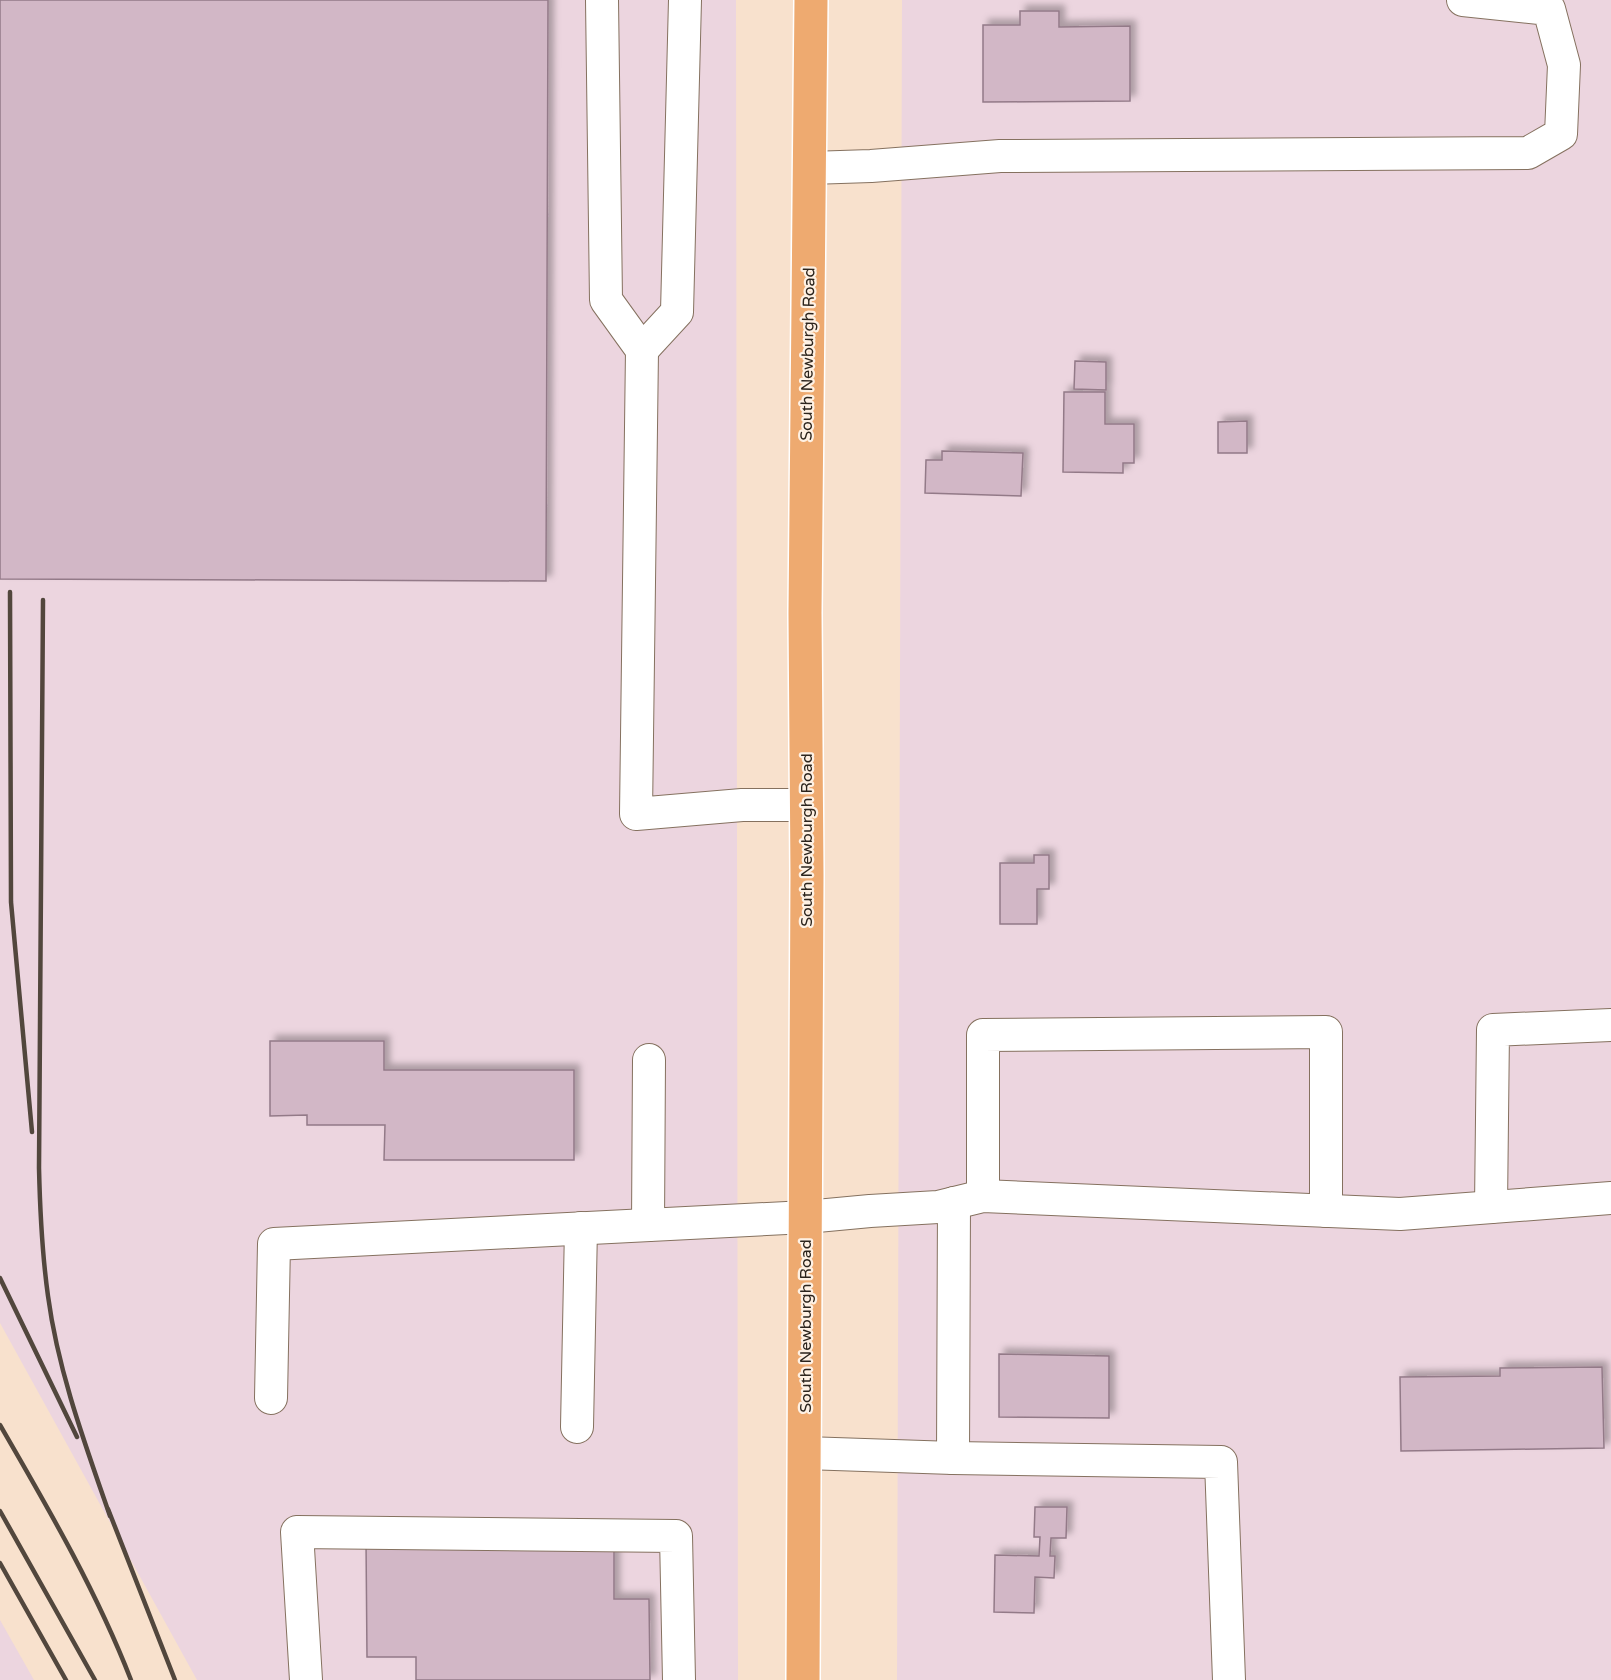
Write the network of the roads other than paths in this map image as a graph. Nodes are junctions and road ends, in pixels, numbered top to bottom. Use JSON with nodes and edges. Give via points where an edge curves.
{"nodes":[{"id":1,"x":602,"y":0,"type":"edge"},
{"id":2,"x":684,"y":0,"type":"edge"},
{"id":3,"x":811,"y":0,"type":"edge"},
{"id":4,"x":1463,"y":0,"type":"edge"},
{"id":5,"x":810,"y":168,"type":"junction"},
{"id":6,"x":642,"y":350,"type":"junction"},
{"id":7,"x":807,"y":806,"type":"junction"},
{"id":8,"x":1611,"y":1025,"type":"edge"},
{"id":9,"x":649,"y":1060,"type":"dead end"},
{"id":10,"x":1611,"y":1198,"type":"edge"},
{"id":11,"x":968,"y":1199,"type":"junction"},
{"id":12,"x":1491,"y":1207,"type":"junction"},
{"id":13,"x":1326,"y":1211,"type":"junction"},
{"id":14,"x":806,"y":1217,"type":"junction"},
{"id":15,"x":648,"y":1225,"type":"junction"},
{"id":16,"x":581,"y":1228,"type":"junction"},
{"id":17,"x":271,"y":1398,"type":"dead end"},
{"id":18,"x":577,"y":1427,"type":"dead end"},
{"id":19,"x":805,"y":1453,"type":"junction"},
{"id":20,"x":952,"y":1458,"type":"junction"},
{"id":21,"x":306,"y":1680,"type":"edge"},
{"id":22,"x":679,"y":1680,"type":"edge"},
{"id":23,"x":803,"y":1680,"type":"edge"},
{"id":24,"x":1229,"y":1680,"type":"edge"}],
"edges":[{"from":1,"to":6,"type":"lane","via":[[606,300]]},
{"from":2,"to":6,"type":"lane","via":[[678,312]]},
{"from":3,"to":5,"type":"main road","name":"South Newburgh Road"},
{"from":4,"to":5,"type":"lane","via":[[1549,9],[1564,65],[1561,134],[1528,153],[1000,156]]},
{"from":5,"to":7,"type":"main road","name":"South Newburgh Road"},
{"from":6,"to":7,"type":"lane","via":[[636,814],[742,805]]},
{"from":7,"to":14,"type":"main road","name":"South Newburgh Road"},
{"from":8,"to":12,"type":"lane","via":[[1493,1030]]},
{"from":9,"to":15,"type":"lane"},
{"from":10,"to":12,"type":"lane"},
{"from":11,"to":13,"type":"lane"},
{"from":11,"to":13,"type":"lane","via":[[983,1035],[1326,1032]]},
{"from":11,"to":14,"type":"lane","via":[[938,1207]]},
{"from":11,"to":20,"type":"lane"},
{"from":12,"to":13,"type":"lane","via":[[1400,1214]]},
{"from":14,"to":15,"type":"lane"},
{"from":14,"to":19,"type":"main road","name":"South Newburgh Road"},
{"from":15,"to":16,"type":"lane"},
{"from":16,"to":17,"type":"lane","via":[[274,1244]]},
{"from":16,"to":18,"type":"lane"},
{"from":19,"to":20,"type":"lane"},
{"from":19,"to":23,"type":"main road","name":"South Newburgh Road"},
{"from":20,"to":24,"type":"lane","via":[[1221,1462]]},
{"from":21,"to":22,"type":"lane","via":[[297,1532],[676,1536]]}]}
